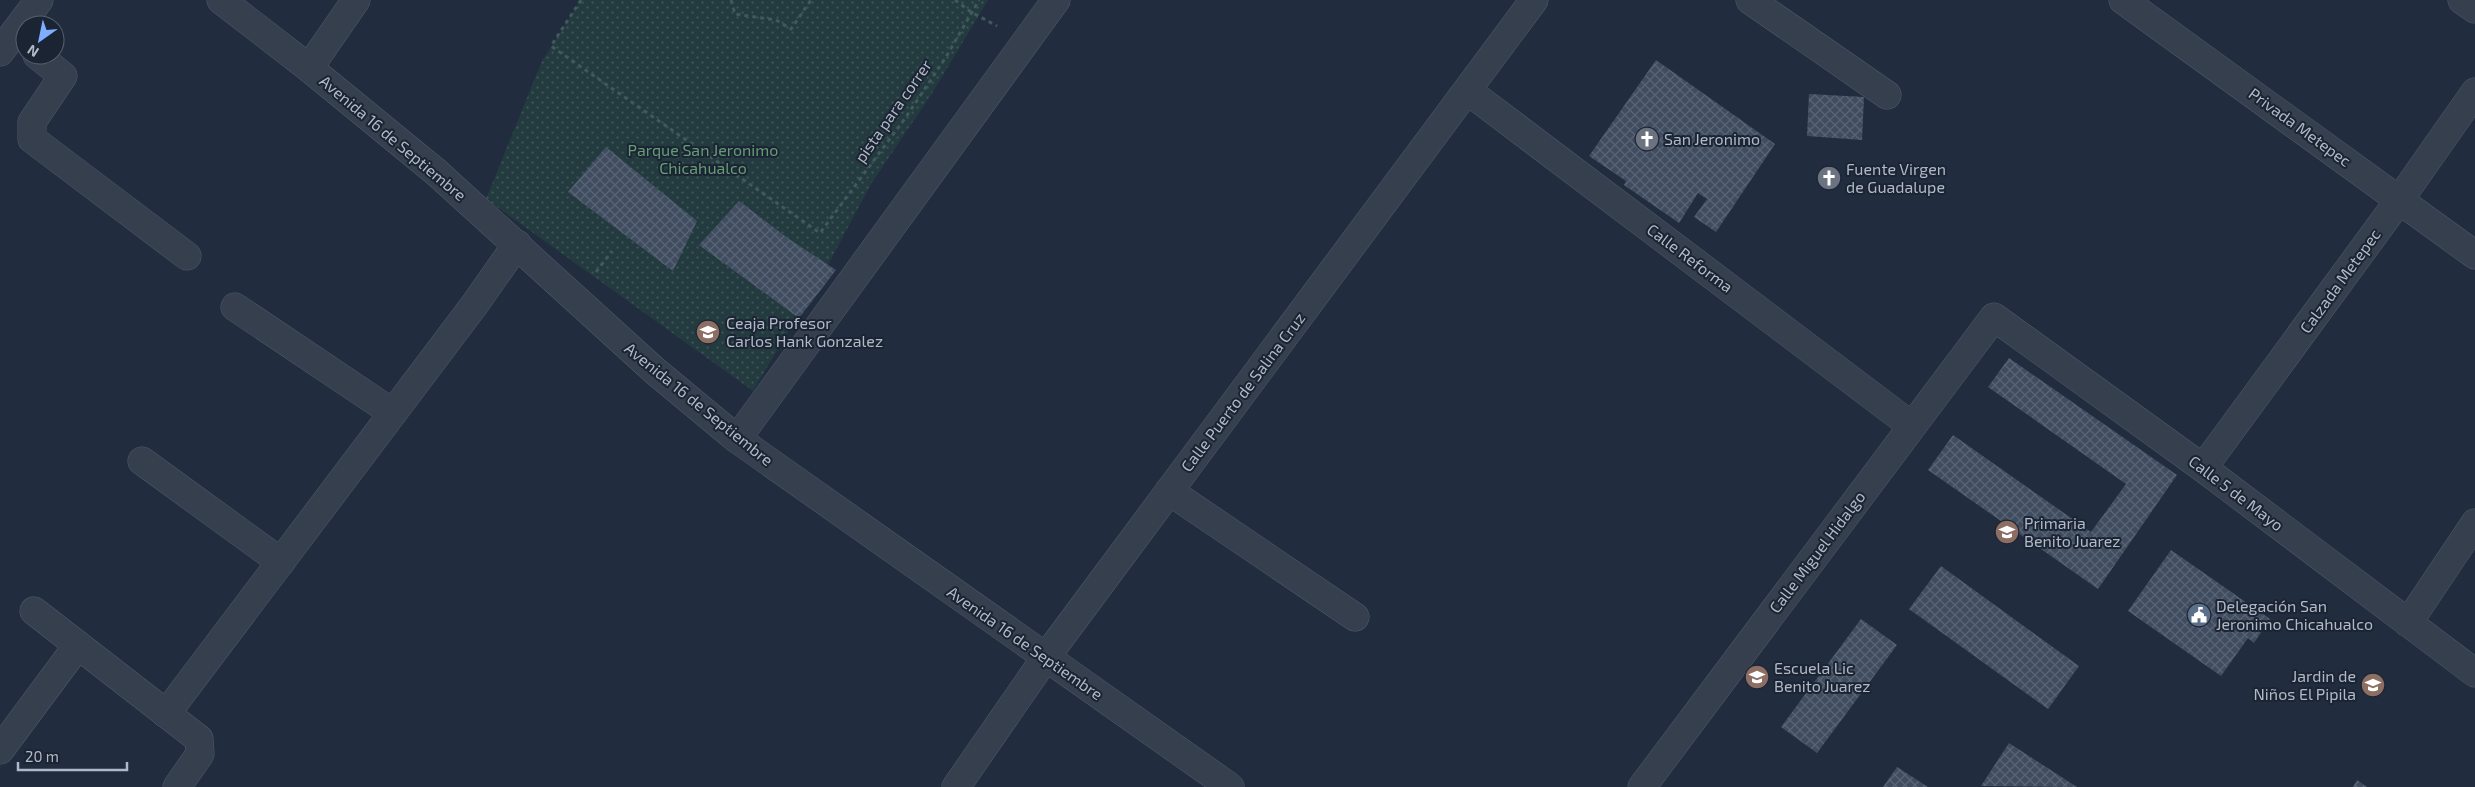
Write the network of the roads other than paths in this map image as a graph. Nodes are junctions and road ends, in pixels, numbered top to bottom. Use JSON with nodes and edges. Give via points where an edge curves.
{"nodes":[{"id":1,"x":39,"y":0,"type":"edge"},
{"id":2,"x":221,"y":0,"type":"edge"},
{"id":3,"x":356,"y":0,"type":"edge"},
{"id":4,"x":1056,"y":0,"type":"edge"},
{"id":5,"x":1534,"y":0,"type":"edge"},
{"id":6,"x":1750,"y":0,"type":"edge"},
{"id":7,"x":2123,"y":0,"type":"edge"},
{"id":8,"x":2462,"y":0,"type":"edge"},
{"id":9,"x":2475,"y":9,"type":"edge"},
{"id":10,"x":12,"y":45,"type":"edge"},
{"id":11,"x":49,"y":65,"type":"edge"},
{"id":12,"x":308,"y":68,"type":"junction"},
{"id":13,"x":1468,"y":90,"type":"junction"},
{"id":14,"x":2475,"y":92,"type":"edge"},
{"id":15,"x":1887,"y":95,"type":"dead end"},
{"id":16,"x":2400,"y":199,"type":"junction"},
{"id":17,"x":517,"y":244,"type":"junction"},
{"id":18,"x":187,"y":256,"type":"dead end"},
{"id":19,"x":2475,"y":256,"type":"edge"},
{"id":20,"x":234,"y":307,"type":"dead end"},
{"id":21,"x":1994,"y":317,"type":"joint"},
{"id":22,"x":393,"y":413,"type":"junction"},
{"id":23,"x":1912,"y":426,"type":"junction"},
{"id":24,"x":736,"y":439,"type":"junction"},
{"id":25,"x":142,"y":461,"type":"dead end"},
{"id":26,"x":2203,"y":468,"type":"junction"},
{"id":27,"x":1169,"y":491,"type":"junction"},
{"id":28,"x":2475,"y":523,"type":"edge"},
{"id":29,"x":281,"y":562,"type":"junction"},
{"id":30,"x":34,"y":610,"type":"dead end"},
{"id":31,"x":1355,"y":618,"type":"dead end"},
{"id":32,"x":2408,"y":623,"type":"junction"},
{"id":33,"x":78,"y":645,"type":"junction"},
{"id":34,"x":1046,"y":657,"type":"junction"},
{"id":35,"x":2475,"y":672,"type":"edge"},
{"id":36,"x":166,"y":714,"type":"junction"},
{"id":37,"x":0,"y":750,"type":"edge"},
{"id":38,"x":178,"y":787,"type":"edge"},
{"id":39,"x":956,"y":787,"type":"edge"},
{"id":40,"x":1230,"y":787,"type":"edge"},
{"id":41,"x":1642,"y":787,"type":"edge"}],
"edges":[{"from":1,"to":10,"type":"street"},
{"from":2,"to":12,"type":"street","name":"Avenida 16 de Septiembre"},
{"from":3,"to":12,"type":"street"},
{"from":4,"to":24,"type":"street"},
{"from":5,"to":13,"type":"street","name":"Calle Puerto de Salina Cruz"},
{"from":6,"to":15,"type":"street"},
{"from":7,"to":16,"type":"street","name":"Privada Metepec"},
{"from":8,"to":9,"type":"street"},
{"from":11,"to":18,"type":"street","via":[[63,76],[32,122],[32,139]]},
{"from":12,"to":17,"type":"street","name":"Avenida 16 de Septiembre","via":[[436,172]]},
{"from":13,"to":23,"type":"street","name":"Calle Reforma"},
{"from":13,"to":27,"type":"street","name":"Calle Puerto de Salina Cruz"},
{"from":14,"to":16,"type":"street","name":"Calzada Metepec"},
{"from":16,"to":19,"type":"street","name":"Privada Metepec"},
{"from":16,"to":26,"type":"street","name":"Calzada Metepec"},
{"from":17,"to":22,"type":"street"},
{"from":17,"to":24,"type":"street","name":"Avenida 16 de Septiembre","via":[[655,371]]},
{"from":20,"to":22,"type":"street"},
{"from":21,"to":23,"type":"street","name":"Calle Miguel Hidalgo"},
{"from":21,"to":26,"type":"street","name":"Calle 5 de Mayo"},
{"from":22,"to":29,"type":"street"},
{"from":23,"to":41,"type":"street","name":"Calle Miguel Hidalgo"},
{"from":24,"to":34,"type":"street","name":"Avenida 16 de Septiembre"},
{"from":25,"to":29,"type":"street"},
{"from":26,"to":32,"type":"street","name":"Calle 5 de Mayo"},
{"from":27,"to":31,"type":"street"},
{"from":27,"to":34,"type":"street","name":"Calle Puerto de Salina Cruz"},
{"from":28,"to":32,"type":"street"},
{"from":29,"to":36,"type":"street"},
{"from":30,"to":33,"type":"street"},
{"from":32,"to":35,"type":"street","name":"Calle 5 de Mayo"},
{"from":33,"to":36,"type":"street"},
{"from":33,"to":37,"type":"street"},
{"from":34,"to":39,"type":"street","name":"Calle Puerto de Salina Cruz"},
{"from":34,"to":40,"type":"street","name":"Avenida 16 de Septiembre"},
{"from":36,"to":38,"type":"street","via":[[198,739],[201,746],[197,761]]}]}
